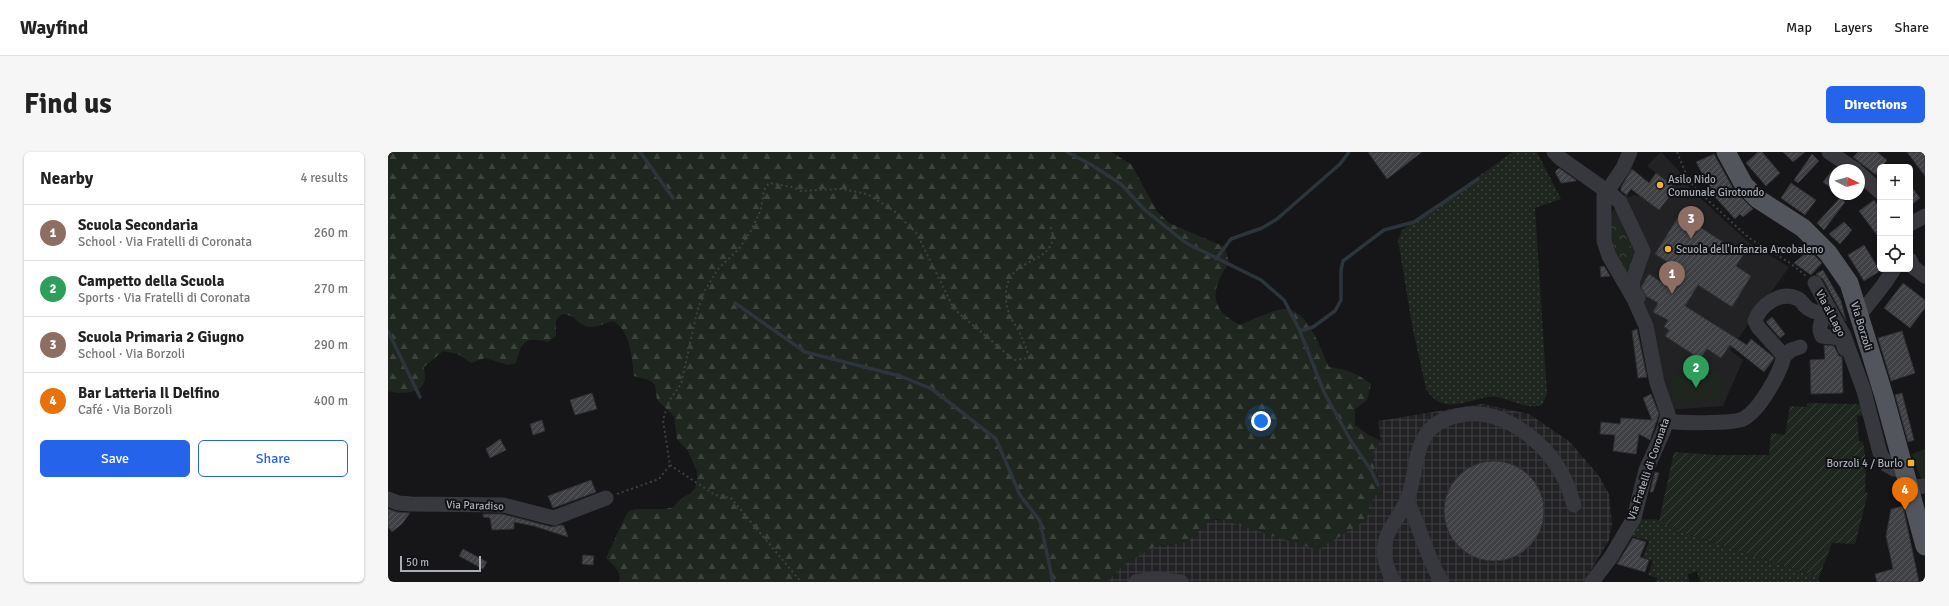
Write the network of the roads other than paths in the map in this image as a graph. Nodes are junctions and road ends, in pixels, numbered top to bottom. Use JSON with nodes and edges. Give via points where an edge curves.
{"nodes":[{"id":1,"x":1554,"y":152,"type":"edge"},
{"id":2,"x":1630,"y":152,"type":"edge"},
{"id":3,"x":1726,"y":152,"type":"edge"},
{"id":4,"x":1829,"y":152,"type":"edge"},
{"id":5,"x":1847,"y":164,"type":"edge"},
{"id":6,"x":1865,"y":178,"type":"edge"},
{"id":7,"x":1877,"y":189,"type":"edge"},
{"id":8,"x":1607,"y":191,"type":"junction"},
{"id":9,"x":1925,"y":216,"type":"edge"},
{"id":10,"x":1913,"y":222,"type":"edge"},
{"id":11,"x":1913,"y":267,"type":"edge"},
{"id":12,"x":1892,"y":272,"type":"edge"},
{"id":13,"x":1925,"y":276,"type":"edge"},
{"id":14,"x":1815,"y":283,"type":"road end"},
{"id":15,"x":1828,"y":314,"type":"junction"},
{"id":16,"x":1859,"y":316,"type":"junction"},
{"id":17,"x":1654,"y":335,"type":"dead end"},
{"id":18,"x":1800,"y":347,"type":"dead end"},
{"id":19,"x":1784,"y":356,"type":"junction"},
{"id":20,"x":1846,"y":356,"type":"dead end"},
{"id":21,"x":1666,"y":421,"type":"junction"},
{"id":22,"x":1904,"y":470,"type":"junction"},
{"id":23,"x":1917,"y":487,"type":"edge"},
{"id":24,"x":606,"y":498,"type":"road end"},
{"id":25,"x":388,"y":499,"type":"edge"},
{"id":26,"x":1407,"y":501,"type":"junction"},
{"id":27,"x":1574,"y":505,"type":"dead end"},
{"id":28,"x":1925,"y":546,"type":"edge"},
{"id":29,"x":1136,"y":582,"type":"edge"},
{"id":30,"x":1181,"y":582,"type":"edge"},
{"id":31,"x":1394,"y":582,"type":"edge"},
{"id":32,"x":1442,"y":582,"type":"edge"},
{"id":33,"x":1592,"y":582,"type":"edge"}],
"edges":[{"from":1,"to":8,"type":"street"},
{"from":2,"to":8,"type":"street","name":"Via Fratelli di Coronata","via":[[1623,168]]},
{"from":3,"to":16,"type":"main road","name":"Via Borzoli","via":[[1744,185],[1758,199],[1803,228],[1828,253],[1849,283]]},
{"from":4,"to":5,"type":"street"},
{"from":6,"to":7,"type":"street"},
{"from":8,"to":17,"type":"street","via":[[1621,203],[1643,251],[1632,289],[1652,318]]},
{"from":8,"to":21,"type":"street","name":"Via Fratelli di Coronata","via":[[1604,196],[1604,241],[1608,256],[1634,299],[1646,326],[1657,383],[1667,410]]},
{"from":9,"to":10,"type":"street"},
{"from":11,"to":13,"type":"street"},
{"from":12,"to":16,"type":"street"},
{"from":14,"to":15,"type":"street","name":"Via al Lago"},
{"from":15,"to":19,"type":"street","via":[[1808,308],[1798,298],[1787,296],[1768,302],[1758,313],[1755,321]]},
{"from":15,"to":20,"type":"street","via":[[1820,323],[1820,332],[1822,336],[1841,338]]},
{"from":15,"to":22,"type":"street","name":"Via al Lago","via":[[1844,336],[1864,391],[1880,453],[1887,466]]},
{"from":16,"to":22,"type":"main road","name":"Via Borzoli"},
{"from":18,"to":19,"type":"street"},
{"from":19,"to":21,"type":"street","via":[[1773,382],[1759,404],[1742,420],[1684,423]]},
{"from":21,"to":33,"type":"street","name":"Via Fratelli di Coronata","via":[[1646,470],[1634,518],[1611,557]]},
{"from":22,"to":23,"type":"main road","name":"Via Borzoli"},
{"from":23,"to":28,"type":"main road","name":"Via Borzoli"},
{"from":24,"to":25,"type":"street","name":"Via Paradiso","via":[[554,518],[503,505],[411,504]]},
{"from":26,"to":27,"type":"street","via":[[1416,462],[1427,433],[1453,416],[1479,414],[1503,419],[1526,433],[1560,471]]},
{"from":26,"to":31,"type":"street","via":[[1384,546],[1388,568]]},
{"from":26,"to":32,"type":"street","via":[[1429,557]]},
{"from":29,"to":30,"type":"street","via":[[1172,579]]}]}
